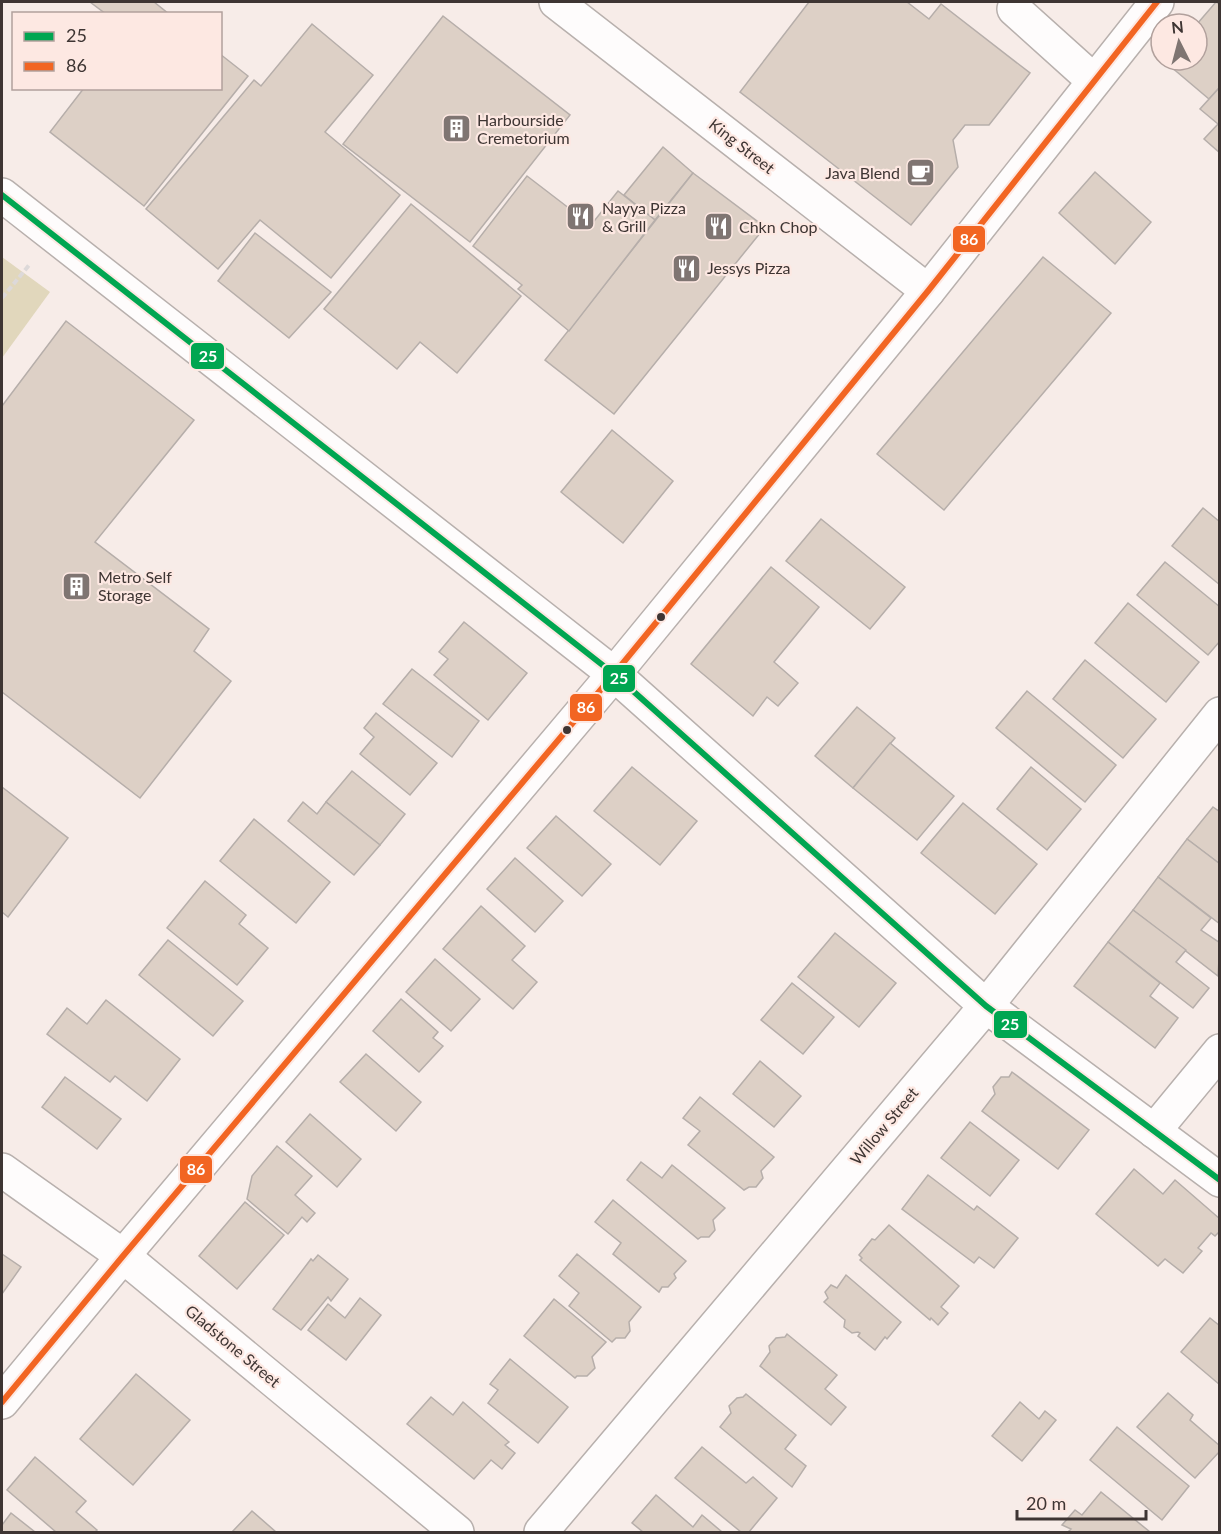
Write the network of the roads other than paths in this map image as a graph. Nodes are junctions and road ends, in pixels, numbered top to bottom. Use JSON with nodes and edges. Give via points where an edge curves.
{"nodes":[{"id":1,"x":556,"y":2,"type":"edge"},
{"id":2,"x":1149,"y":4,"type":"edge"},
{"id":3,"x":1011,"y":14,"type":"edge"},
{"id":4,"x":1094,"y":81,"type":"junction"},
{"id":5,"x":2,"y":195,"type":"edge"},
{"id":6,"x":928,"y":291,"type":"junction"},
{"id":7,"x":614,"y":674,"type":"junction"},
{"id":8,"x":1220,"y":714,"type":"edge"},
{"id":9,"x":986,"y":1006,"type":"junction"},
{"id":10,"x":1220,"y":1051,"type":"edge"},
{"id":11,"x":1154,"y":1131,"type":"junction"},
{"id":12,"x":2,"y":1170,"type":"edge"},
{"id":13,"x":1220,"y":1180,"type":"edge"},
{"id":14,"x":123,"y":1256,"type":"junction"},
{"id":15,"x":2,"y":1402,"type":"edge"},
{"id":16,"x":457,"y":1533,"type":"edge"},
{"id":17,"x":541,"y":1533,"type":"edge"}],
"edges":[{"from":1,"to":6,"type":"street","name":"King Street"},
{"from":2,"to":4,"type":"street"},
{"from":3,"to":4,"type":"street"},
{"from":4,"to":6,"type":"street"},
{"from":5,"to":7,"type":"street"},
{"from":6,"to":7,"type":"street"},
{"from":7,"to":9,"type":"street"},
{"from":7,"to":14,"type":"street"},
{"from":8,"to":9,"type":"street","name":"Willow Street"},
{"from":9,"to":11,"type":"street"},
{"from":9,"to":17,"type":"street","name":"Willow Street"},
{"from":10,"to":11,"type":"street"},
{"from":11,"to":13,"type":"street"},
{"from":12,"to":14,"type":"street","name":"Gladstone Street"},
{"from":14,"to":15,"type":"street"},
{"from":14,"to":16,"type":"street","name":"Gladstone Street"}]}
